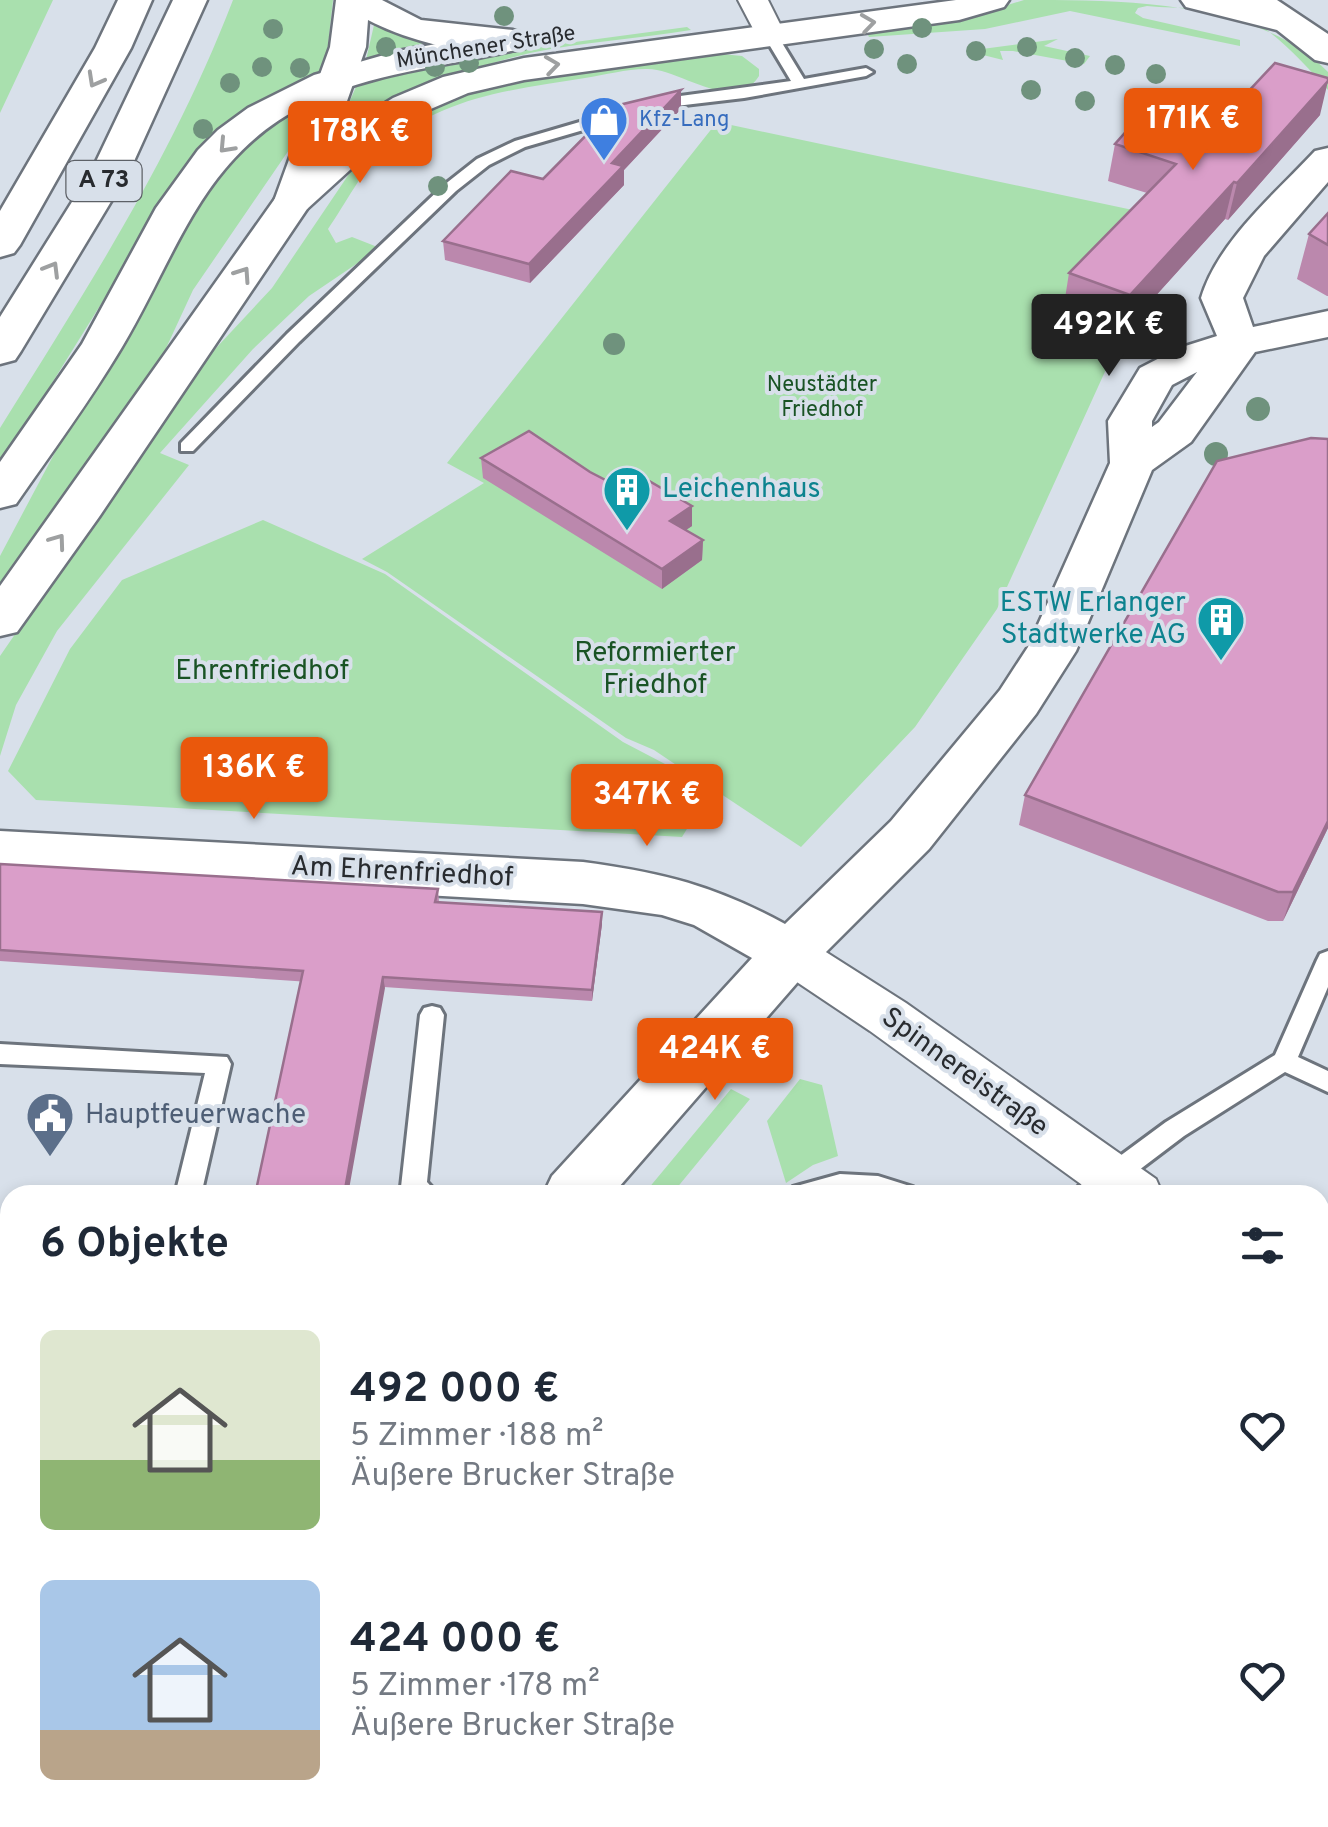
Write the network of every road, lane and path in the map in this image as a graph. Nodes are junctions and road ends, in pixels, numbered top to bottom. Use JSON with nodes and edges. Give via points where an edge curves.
{"nodes":[{"id":1,"x":135,"y":0,"type":"edge"},
{"id":2,"x":190,"y":0,"type":"edge"},
{"id":3,"x":354,"y":0,"type":"edge"},
{"id":4,"x":822,"y":0,"type":"edge"},
{"id":5,"x":992,"y":0,"type":"edge"},
{"id":6,"x":1198,"y":0,"type":"edge"},
{"id":7,"x":1241,"y":0,"type":"edge"},
{"id":8,"x":1252,"y":0,"type":"edge"},
{"id":9,"x":760,"y":15,"type":"edge"},
{"id":10,"x":1289,"y":22,"type":"junction"},
{"id":11,"x":512,"y":41,"type":"junction"},
{"id":12,"x":1328,"y":52,"type":"edge"},
{"id":13,"x":866,"y":72,"type":"dead end"},
{"id":14,"x":337,"y":78,"type":"junction"},
{"id":15,"x":799,"y":82,"type":"junction"},
{"id":16,"x":1328,"y":160,"type":"edge"},
{"id":17,"x":292,"y":201,"type":"junction"},
{"id":18,"x":0,"y":245,"type":"edge"},
{"id":19,"x":1328,"y":324,"type":"edge"},
{"id":20,"x":1241,"y":342,"type":"junction"},
{"id":21,"x":0,"y":352,"type":"edge"},
{"id":22,"x":186,"y":447,"type":"dead end"},
{"id":23,"x":0,"y":494,"type":"edge"},
{"id":24,"x":0,"y":620,"type":"edge"},
{"id":25,"x":0,"y":850,"type":"edge"},
{"id":26,"x":790,"y":954,"type":"junction"},
{"id":27,"x":1328,"y":960,"type":"edge"},
{"id":28,"x":432,"y":1015,"type":"dead end"},
{"id":29,"x":0,"y":1054,"type":"edge"},
{"id":30,"x":1284,"y":1060,"type":"junction"},
{"id":31,"x":1328,"y":1082,"type":"edge"},
{"id":32,"x":190,"y":1185,"type":"edge"},
{"id":33,"x":414,"y":1185,"type":"edge"},
{"id":34,"x":583,"y":1185,"type":"edge"},
{"id":35,"x":830,"y":1185,"type":"edge"},
{"id":36,"x":870,"y":1185,"type":"edge"},
{"id":37,"x":1106,"y":1185,"type":"edge"},
{"id":38,"x":1115,"y":1185,"type":"edge"}],
"edges":[{"from":1,"to":18,"type":"main road","number":"A 73","one_way":true},
{"from":21,"to":2,"type":"main road","number":"A 73","one_way":true,"via":[[111,170]]},
{"from":3,"to":11,"type":"main road","via":[[410,28]]},
{"from":3,"to":14,"type":"main road"},
{"from":4,"to":9,"type":"main road","name":"Münchener Straße"},
{"from":9,"to":5,"type":"main road","name":"Münchener Straße","one_way":true,"via":[[959,10]]},
{"from":6,"to":10,"type":"main road"},
{"from":7,"to":10,"type":"main road"},
{"from":8,"to":10,"type":"main road"},
{"from":9,"to":11,"type":"main road","name":"Münchener Straße"},
{"from":9,"to":15,"type":"lane"},
{"from":17,"to":9,"type":"main road","name":"Münchener Straße","one_way":true,"via":[[382,121],[456,85]]},
{"from":10,"to":12,"type":"main road"},
{"from":11,"to":14,"type":"main road","name":"Münchener Straße"},
{"from":13,"to":15,"type":"lane"},
{"from":14,"to":17,"type":"main road"},
{"from":14,"to":23,"type":"main road","name":"Münchener Straße","one_way":true,"via":[[284,102],[230,139],[209,164],[102,345]]},
{"from":15,"to":22,"type":"lane","via":[[658,104],[520,144],[483,162],[292,338]]},
{"from":16,"to":20,"type":"main road","via":[[1224,288],[1225,312]]},
{"from":24,"to":17,"type":"main road","name":"Münchener Straße","one_way":true},
{"from":19,"to":20,"type":"main road"},
{"from":20,"to":26,"type":"main road","via":[[1175,432],[1132,463],[1051,651],[1018,702],[910,835]]},
{"from":25,"to":26,"type":"main road","name":"Am Ehrenfriedhof","via":[[583,883],[663,894],[713,910]]},
{"from":26,"to":34,"type":"main road"},
{"from":26,"to":37,"type":"street","name":"Spinnereistraße","via":[[888,1016]]},
{"from":27,"to":30,"type":"lane"},
{"from":28,"to":33,"type":"lane"},
{"from":29,"to":32,"type":"lane","via":[[219,1064]]},
{"from":30,"to":31,"type":"lane"},
{"from":30,"to":38,"type":"lane","via":[[1175,1130]]},
{"from":35,"to":36,"type":"lane"}]}
